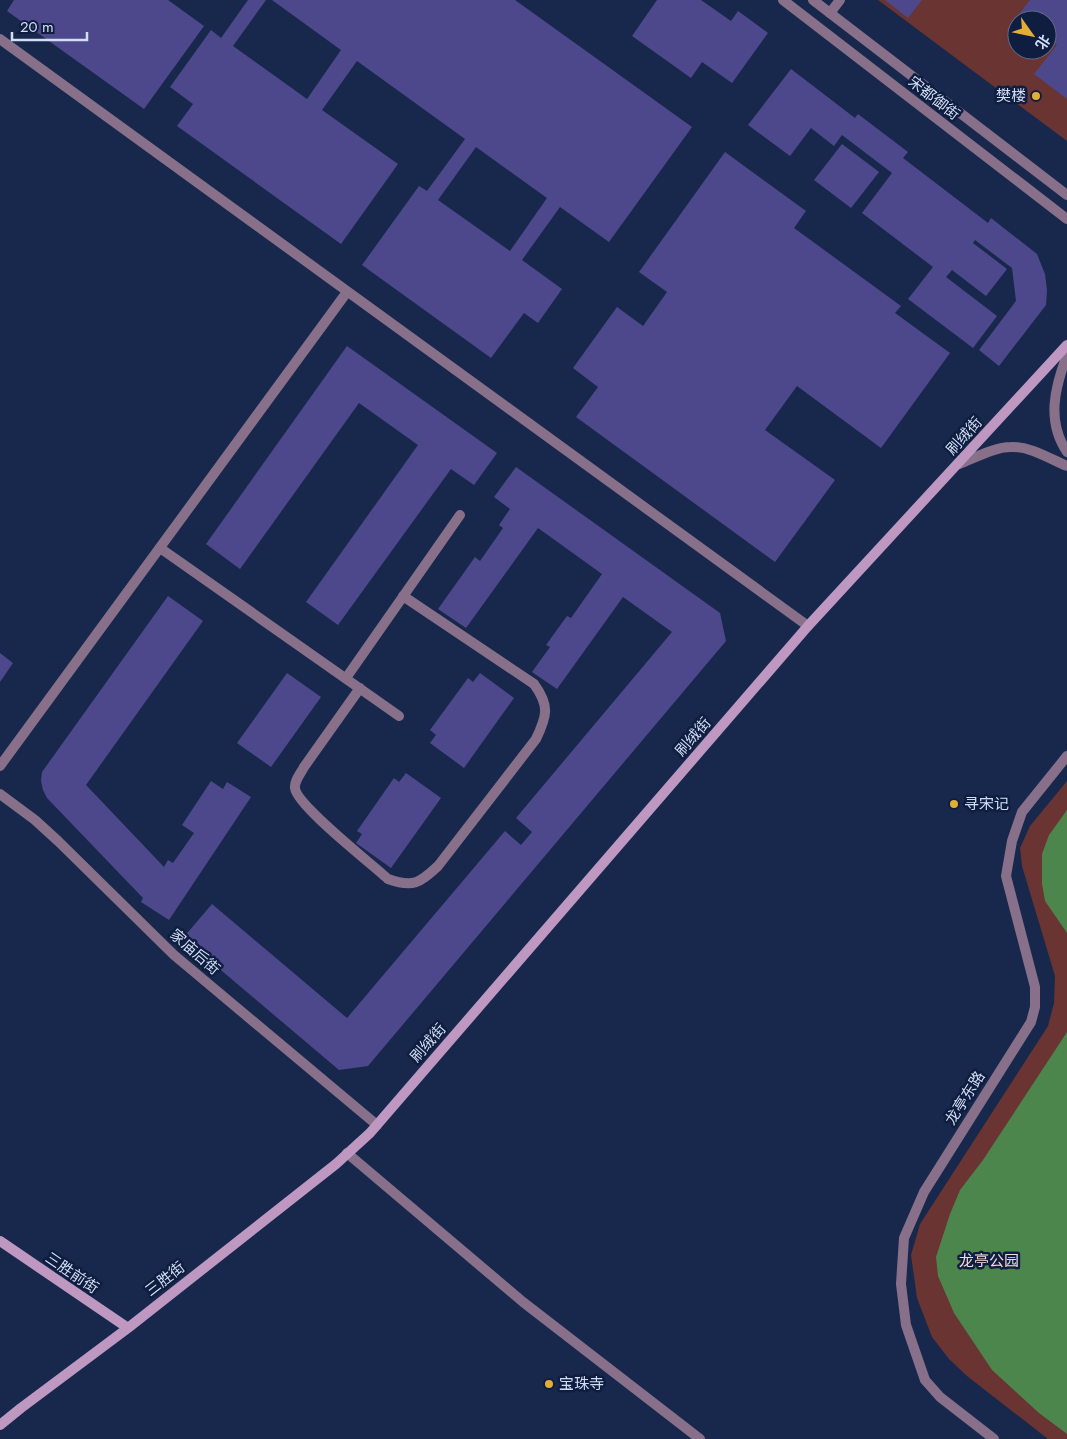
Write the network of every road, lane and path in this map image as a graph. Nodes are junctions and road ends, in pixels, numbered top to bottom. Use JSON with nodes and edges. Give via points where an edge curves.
{"nodes":[{"id":1,"x":783,"y":0,"type":"edge"},
{"id":2,"x":813,"y":0,"type":"edge"},
{"id":3,"x":840,"y":0,"type":"edge"},
{"id":4,"x":830,"y":13,"type":"junction"},
{"id":5,"x":0,"y":39,"type":"edge"},
{"id":6,"x":1067,"y":196,"type":"edge"},
{"id":7,"x":1067,"y":219,"type":"edge"},
{"id":8,"x":347,"y":292,"type":"junction"},
{"id":9,"x":1067,"y":345,"type":"edge"},
{"id":10,"x":1067,"y":355,"type":"edge"},
{"id":11,"x":1067,"y":452,"type":"edge"},
{"id":12,"x":959,"y":464,"type":"junction"},
{"id":13,"x":1067,"y":466,"type":"edge"},
{"id":14,"x":460,"y":515,"type":"dead end"},
{"id":15,"x":160,"y":548,"type":"junction"},
{"id":16,"x":402,"y":596,"type":"junction"},
{"id":17,"x":808,"y":626,"type":"junction"},
{"id":18,"x":346,"y":678,"type":"junction"},
{"id":19,"x":360,"y":688,"type":"junction"},
{"id":20,"x":399,"y":716,"type":"dead end"},
{"id":21,"x":1067,"y":756,"type":"edge"},
{"id":22,"x":0,"y":766,"type":"edge"},
{"id":23,"x":0,"y":794,"type":"edge"},
{"id":24,"x":377,"y":1125,"type":"junction"},
{"id":25,"x":347,"y":1153,"type":"junction"},
{"id":26,"x":0,"y":1242,"type":"edge"},
{"id":27,"x":128,"y":1328,"type":"junction"},
{"id":28,"x":0,"y":1425,"type":"edge"},
{"id":29,"x":700,"y":1439,"type":"edge"},
{"id":30,"x":994,"y":1439,"type":"edge"}],
"edges":[{"from":1,"to":7,"type":"street","name":"宋都御街"},
{"from":2,"to":4,"type":"street","name":"宋都御街"},
{"from":3,"to":4,"type":"street"},
{"from":4,"to":6,"type":"street","name":"宋都御街"},
{"from":5,"to":8,"type":"street"},
{"from":8,"to":15,"type":"street"},
{"from":8,"to":17,"type":"street"},
{"from":9,"to":12,"type":"street","name":"刷绒街"},
{"from":10,"to":11,"type":"street","via":[[1054,397],[1058,434]]},
{"from":12,"to":13,"type":"street","via":[[1012,447]]},
{"from":12,"to":17,"type":"street","name":"刷绒街"},
{"from":14,"to":16,"type":"street"},
{"from":15,"to":18,"type":"street"},
{"from":15,"to":22,"type":"street"},
{"from":16,"to":18,"type":"street"},
{"from":16,"to":19,"type":"street","via":[[534,684],[546,706],[545,720],[536,739],[438,866],[415,883],[403,884],[388,878],[314,814],[298,797],[295,788],[304,767]]},
{"from":17,"to":24,"type":"street","name":"刷绒街"},
{"from":18,"to":19,"type":"street"},
{"from":19,"to":20,"type":"street"},
{"from":21,"to":30,"type":"street","name":"龙亭东路","via":[[1022,812],[1012,841],[1006,876],[1035,987],[1031,1022],[924,1192],[904,1238],[901,1284],[906,1325],[925,1380],[940,1397]]},
{"from":23,"to":24,"type":"street","name":"家庙后街","via":[[58,841],[174,955]]},
{"from":24,"to":25,"type":"street","name":"刷绒街"},
{"from":25,"to":27,"type":"street","name":"三胜街"},
{"from":25,"to":29,"type":"street","via":[[523,1302]]},
{"from":26,"to":27,"type":"street","name":"三胜前街"},
{"from":27,"to":28,"type":"street","name":"三胜街"}]}
